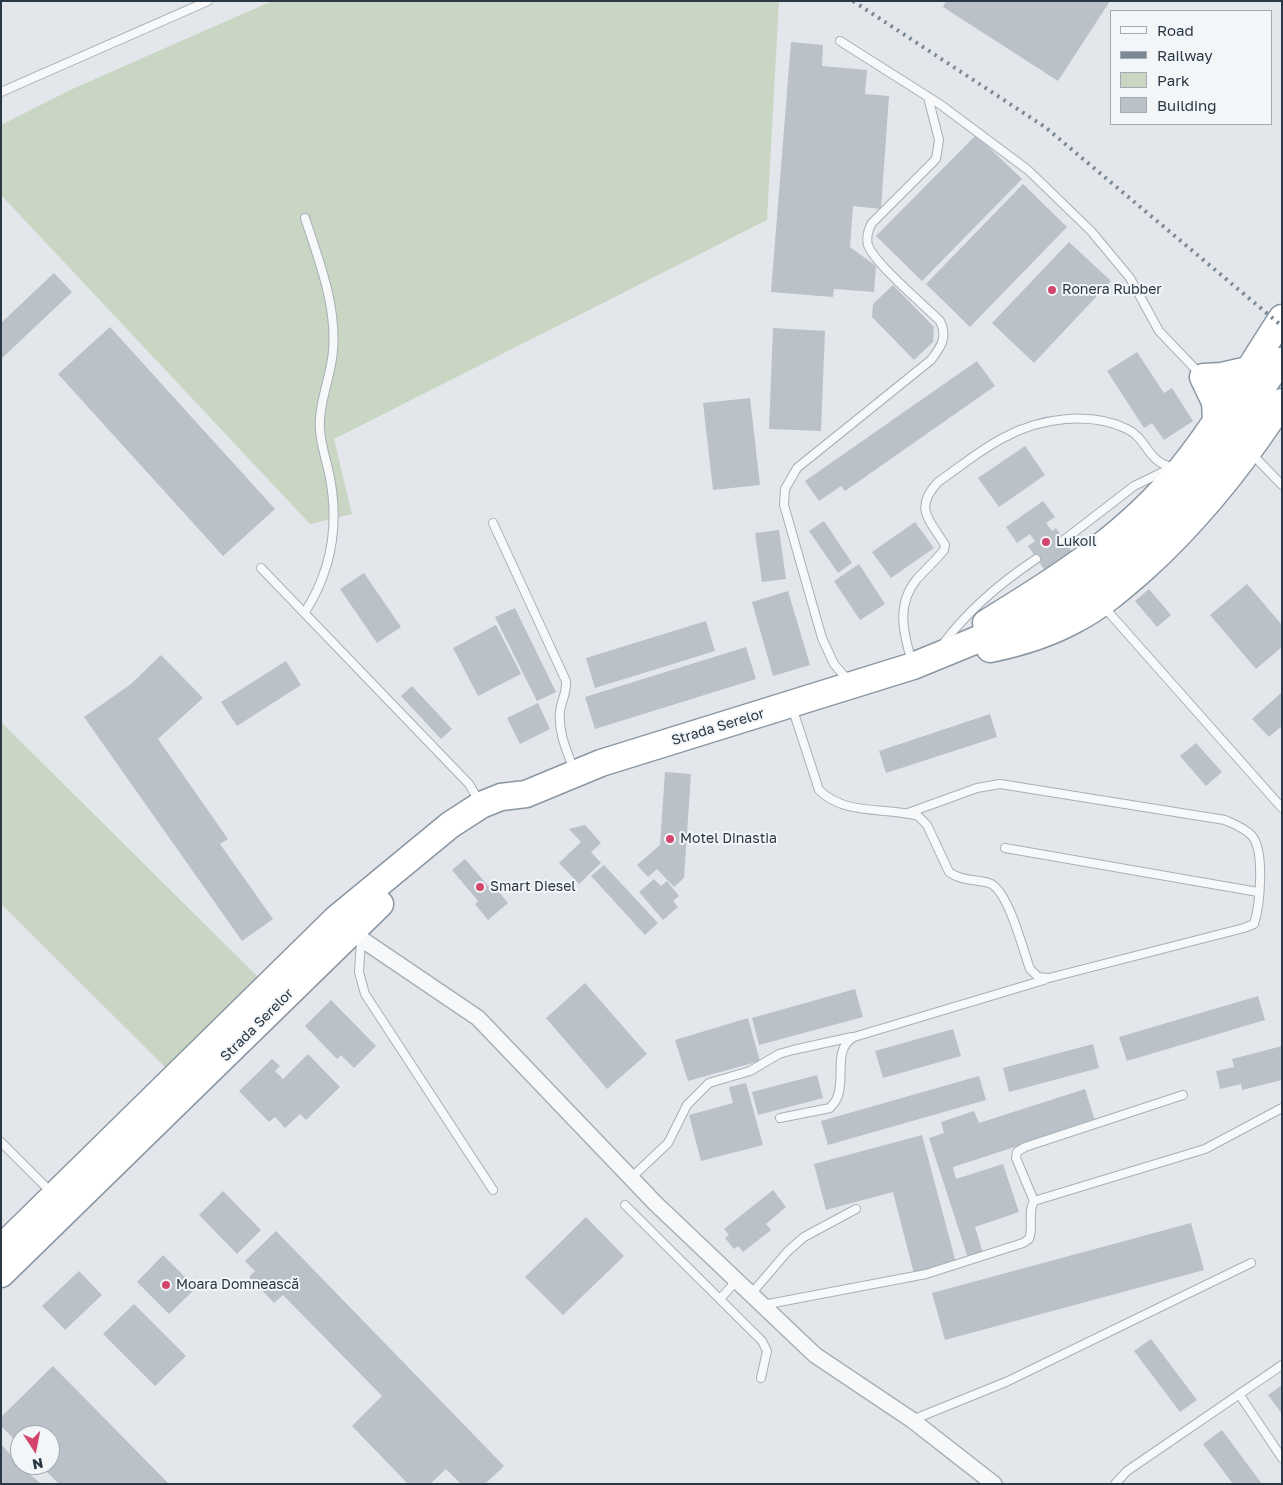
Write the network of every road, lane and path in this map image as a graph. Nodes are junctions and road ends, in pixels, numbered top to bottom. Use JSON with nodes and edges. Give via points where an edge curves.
{"nodes":[{"id":1,"x":208,"y":1,"type":"edge"},
{"id":2,"x":840,"y":41,"type":"dead end"},
{"id":3,"x":1,"y":92,"type":"edge"},
{"id":4,"x":928,"y":97,"type":"junction"},
{"id":5,"x":305,"y":218,"type":"dead end"},
{"id":6,"x":1282,"y":318,"type":"edge"},
{"id":7,"x":1280,"y":361,"type":"dead end"},
{"id":8,"x":1248,"y":370,"type":"junction"},
{"id":9,"x":1203,"y":377,"type":"junction"},
{"id":10,"x":1282,"y":402,"type":"edge"},
{"id":11,"x":1216,"y":420,"type":"junction"},
{"id":12,"x":1250,"y":452,"type":"junction"},
{"id":13,"x":1179,"y":464,"type":"junction"},
{"id":14,"x":1282,"y":485,"type":"edge"},
{"id":15,"x":493,"y":523,"type":"dead end"},
{"id":16,"x":1064,"y":540,"type":"dead end"},
{"id":17,"x":1036,"y":559,"type":"dead end"},
{"id":18,"x":261,"y":568,"type":"dead end"},
{"id":19,"x":1101,"y":604,"type":"junction"},
{"id":20,"x":305,"y":612,"type":"junction"},
{"id":21,"x":938,"y":651,"type":"junction"},
{"id":22,"x":913,"y":666,"type":"junction"},
{"id":23,"x":852,"y":685,"type":"junction"},
{"id":24,"x":791,"y":704,"type":"junction"},
{"id":25,"x":575,"y":772,"type":"junction"},
{"id":26,"x":526,"y":794,"type":"junction"},
{"id":27,"x":481,"y":805,"type":"junction"},
{"id":28,"x":1282,"y":808,"type":"edge"},
{"id":29,"x":908,"y":813,"type":"junction"},
{"id":30,"x":1005,"y":848,"type":"dead end"},
{"id":31,"x":1258,"y":892,"type":"junction"},
{"id":32,"x":356,"y":936,"type":"junction"},
{"id":33,"x":1049,"y":978,"type":"junction"},
{"id":34,"x":854,"y":1036,"type":"junction"},
{"id":35,"x":1183,"y":1095,"type":"dead end"},
{"id":36,"x":1282,"y":1108,"type":"edge"},
{"id":37,"x":780,"y":1118,"type":"dead end"},
{"id":38,"x":1,"y":1142,"type":"edge"},
{"id":39,"x":631,"y":1178,"type":"junction"},
{"id":40,"x":493,"y":1190,"type":"dead end"},
{"id":41,"x":55,"y":1196,"type":"junction"},
{"id":42,"x":1034,"y":1201,"type":"junction"},
{"id":43,"x":625,"y":1205,"type":"dead end"},
{"id":44,"x":856,"y":1209,"type":"dead end"},
{"id":45,"x":1,"y":1248,"type":"edge"},
{"id":46,"x":1251,"y":1263,"type":"dead end"},
{"id":47,"x":1,"y":1274,"type":"edge"},
{"id":48,"x":737,"y":1280,"type":"junction"},
{"id":49,"x":751,"y":1294,"type":"junction"},
{"id":50,"x":720,"y":1299,"type":"junction"},
{"id":51,"x":763,"y":1305,"type":"junction"},
{"id":52,"x":1282,"y":1365,"type":"edge"},
{"id":53,"x":761,"y":1378,"type":"dead end"},
{"id":54,"x":1239,"y":1394,"type":"junction"},
{"id":55,"x":912,"y":1420,"type":"junction"},
{"id":56,"x":1282,"y":1458,"type":"edge"},
{"id":57,"x":994,"y":1484,"type":"edge"},
{"id":58,"x":1115,"y":1484,"type":"edge"}],
"edges":[{"from":1,"to":3,"type":"lane"},
{"from":2,"to":4,"type":"lane"},
{"from":4,"to":9,"type":"lane","via":[[1028,170],[1091,231],[1130,278],[1159,331]]},
{"from":4,"to":23,"type":"lane","via":[[939,140],[936,159],[872,223],[867,240],[875,257],[940,321],[944,339],[931,360],[797,468],[785,489],[784,505],[822,638],[834,664]]},
{"from":5,"to":20,"type":"lane","via":[[332,312],[333,353],[320,428],[335,506],[334,536],[325,570],[316,596]]},
{"from":6,"to":8,"type":"highway"},
{"from":7,"to":22,"type":"highway","via":[[1200,479],[1176,509],[1123,560],[1064,600],[1028,619]]},
{"from":8,"to":9,"type":"highway"},
{"from":8,"to":11,"type":"highway"},
{"from":9,"to":11,"type":"highway","via":[[1215,402]]},
{"from":10,"to":12,"type":"highway"},
{"from":11,"to":13,"type":"highway"},
{"from":12,"to":14,"type":"lane"},
{"from":12,"to":19,"type":"highway","via":[[1178,537]]},
{"from":13,"to":16,"type":"lane","via":[[1134,486]]},
{"from":13,"to":21,"type":"highway","via":[[1148,506],[1113,538],[1078,565]]},
{"from":13,"to":22,"type":"lane","via":[[1156,462],[1139,438],[1117,424],[1102,420],[1068,420],[1024,428],[1004,437],[938,482],[931,490],[925,508],[929,523],[945,545],[944,550],[916,581],[903,610],[903,632]]},
{"from":15,"to":25,"type":"lane","via":[[566,681],[567,690],[560,709],[560,731]]},
{"from":17,"to":21,"type":"lane","via":[[975,605]]},
{"from":18,"to":20,"type":"lane"},
{"from":19,"to":22,"type":"highway","via":[[1036,637]]},
{"from":19,"to":28,"type":"lane"},
{"from":20,"to":27,"type":"lane","via":[[469,784]]},
{"from":21,"to":22,"type":"highway"},
{"from":22,"to":23,"type":"highway","name":"Strada Serelor"},
{"from":23,"to":24,"type":"highway","name":"Strada Serelor"},
{"from":24,"to":25,"type":"highway","name":"Strada Serelor"},
{"from":24,"to":29,"type":"lane","via":[[820,790],[828,799],[844,806]]},
{"from":25,"to":26,"type":"highway","name":"Strada Serelor"},
{"from":26,"to":27,"type":"highway","name":"Strada Serelor","via":[[501,797]]},
{"from":26,"to":32,"type":"highway","name":"Strada Serelor","via":[[510,810],[475,829],[416,873]]},
{"from":27,"to":41,"type":"highway","name":"Strada Serelor","via":[[428,841],[336,920]]},
{"from":29,"to":31,"type":"lane","via":[[977,788],[1000,784],[1225,820],[1242,828],[1257,844]]},
{"from":29,"to":33,"type":"lane","via":[[927,824],[948,872],[955,877],[997,888],[1008,908],[1030,969],[1038,977]]},
{"from":30,"to":31,"type":"lane"},
{"from":31,"to":33,"type":"lane","via":[[1258,913],[1254,924]]},
{"from":32,"to":39,"type":"street","via":[[478,1018]]},
{"from":32,"to":40,"type":"lane","via":[[359,972],[365,994]]},
{"from":32,"to":47,"type":"highway","name":"Strada Serelor"},
{"from":33,"to":34,"type":"lane"},
{"from":34,"to":37,"type":"lane","via":[[843,1049],[837,1098],[830,1108]]},
{"from":34,"to":39,"type":"lane","via":[[779,1054],[750,1071],[709,1083],[687,1104],[668,1143]]},
{"from":35,"to":42,"type":"lane","via":[[1017,1152],[1016,1158]]},
{"from":36,"to":42,"type":"lane","via":[[1205,1149]]},
{"from":38,"to":41,"type":"lane"},
{"from":39,"to":48,"type":"street"},
{"from":41,"to":45,"type":"highway","name":"Strada Serelor"},
{"from":42,"to":51,"type":"lane","via":[[1030,1209],[1032,1231],[1029,1239],[1023,1242],[926,1274]]},
{"from":43,"to":50,"type":"lane"},
{"from":44,"to":49,"type":"lane","via":[[804,1237]]},
{"from":46,"to":55,"type":"lane","via":[[1006,1382]]},
{"from":48,"to":49,"type":"street"},
{"from":48,"to":50,"type":"lane"},
{"from":49,"to":51,"type":"street"},
{"from":50,"to":53,"type":"lane","via":[[762,1340],[767,1351]]},
{"from":51,"to":55,"type":"street","via":[[816,1355]]},
{"from":52,"to":54,"type":"lane"},
{"from":54,"to":56,"type":"lane"},
{"from":54,"to":58,"type":"lane","via":[[1127,1471]]},
{"from":55,"to":57,"type":"street"}]}
